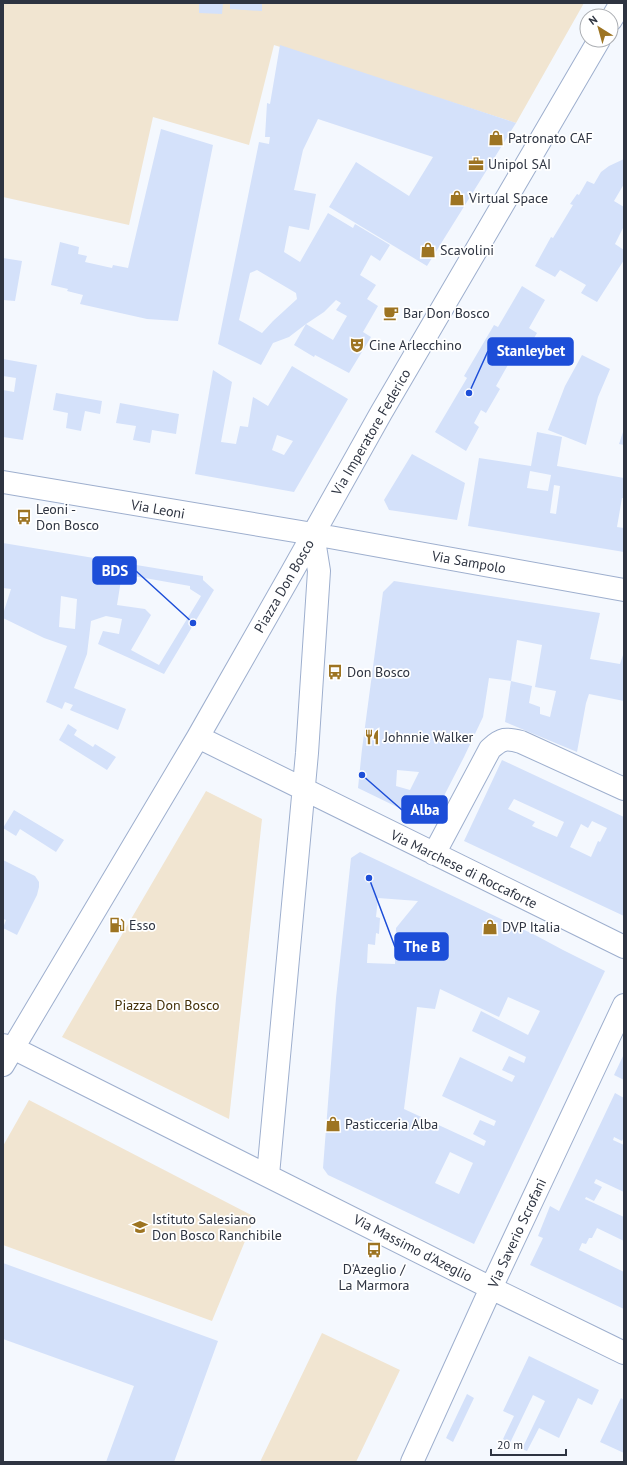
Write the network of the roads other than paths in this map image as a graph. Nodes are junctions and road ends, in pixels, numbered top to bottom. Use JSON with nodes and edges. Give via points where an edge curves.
{"nodes":[{"id":1,"x":594,"y":48,"type":"edge"},
{"id":2,"x":3,"y":482,"type":"edge"},
{"id":3,"x":313,"y":534,"type":"junction"},
{"id":4,"x":624,"y":590,"type":"edge"},
{"id":5,"x":198,"y":737,"type":"junction"},
{"id":6,"x":624,"y":789,"type":"edge"},
{"id":7,"x":305,"y":791,"type":"junction"},
{"id":8,"x":434,"y":854,"type":"junction"},
{"id":9,"x":624,"y":947,"type":"edge"},
{"id":10,"x":624,"y":1005,"type":"edge"},
{"id":11,"x":6,"y":1052,"type":"edge"},
{"id":12,"x":268,"y":1175,"type":"junction"},
{"id":13,"x":491,"y":1288,"type":"junction"},
{"id":14,"x":624,"y":1353,"type":"edge"},
{"id":15,"x":412,"y":1462,"type":"edge"}],
"edges":[{"from":1,"to":3,"type":"street","name":"Via Imperatore Federico"},
{"from":2,"to":3,"type":"street","name":"Via Leoni"},
{"from":3,"to":4,"type":"street","name":"Via Sampolo"},
{"from":3,"to":5,"type":"street","name":"Piazza Don Bosco"},
{"from":3,"to":7,"type":"street","name":"Piazza Don Bosco","via":[[320,572]]},
{"from":5,"to":7,"type":"street"},
{"from":5,"to":11,"type":"street","name":"Piazza Don Bosco"},
{"from":6,"to":8,"type":"street","via":[[521,742],[503,740],[490,749]]},
{"from":7,"to":8,"type":"street","name":"Via Marchese di Roccaforte"},
{"from":7,"to":12,"type":"street","name":"Piazza Don Bosco"},
{"from":8,"to":9,"type":"street","name":"Via Marchese di Roccaforte"},
{"from":10,"to":13,"type":"street","name":"Via Saverio Scrofani"},
{"from":11,"to":12,"type":"street","name":"Piazza Don Bosco"},
{"from":12,"to":13,"type":"street","name":"Via Massimo d'Azeglio"},
{"from":13,"to":14,"type":"street","name":"Via Massimo d'Azeglio"},
{"from":13,"to":15,"type":"street","name":"Via Saverio Scrofani"}]}
